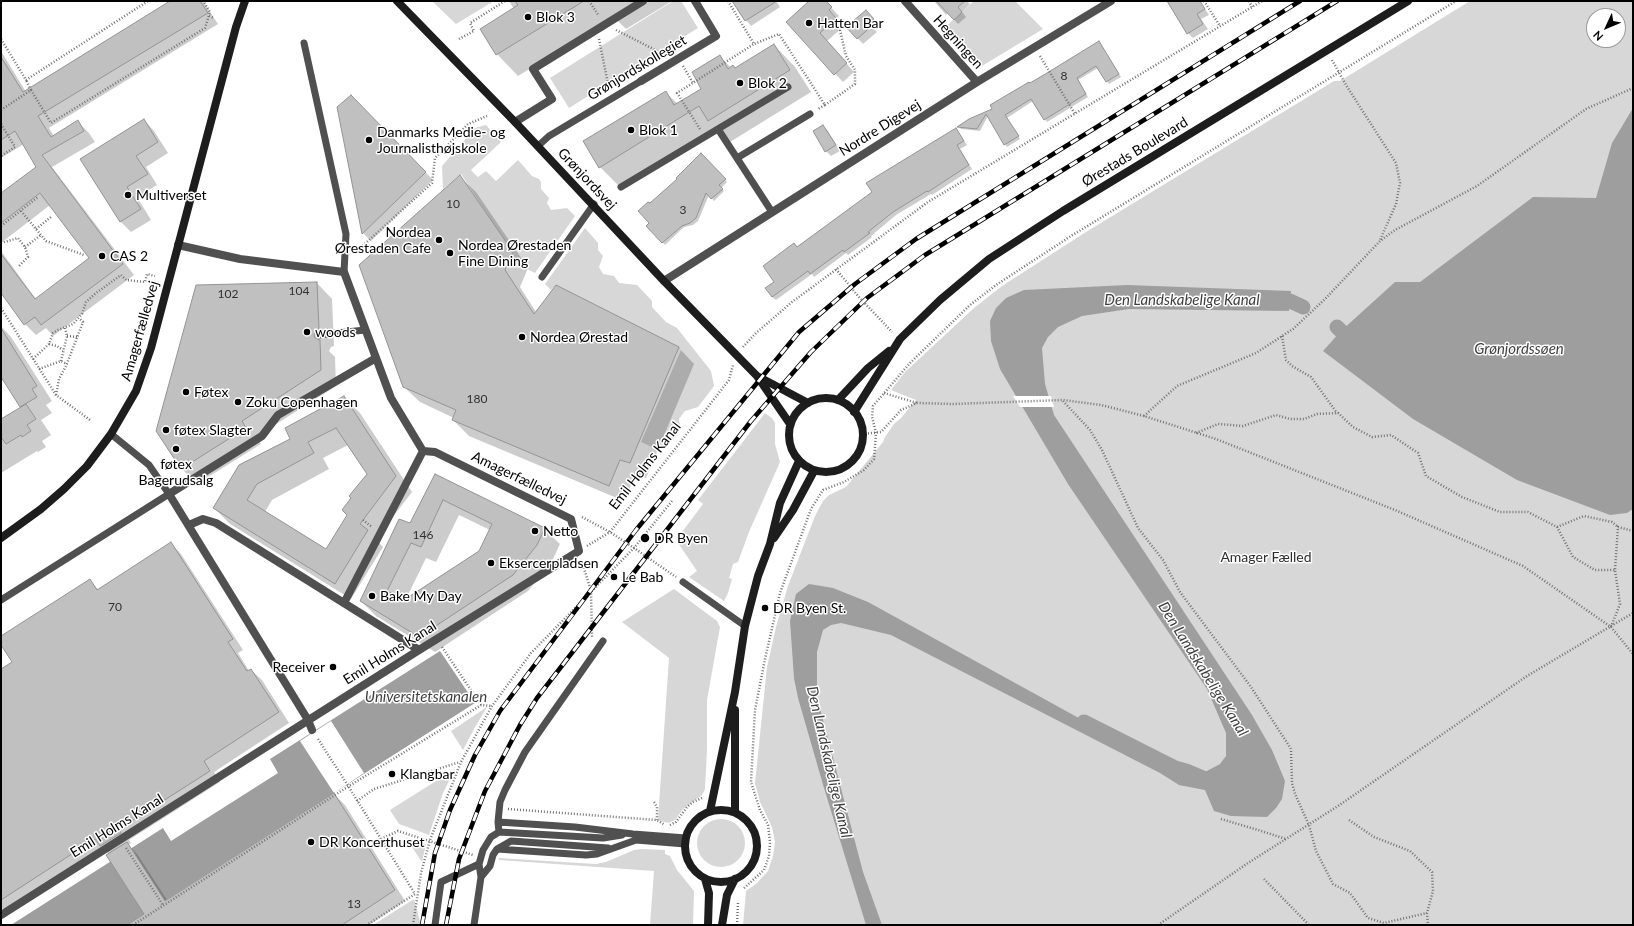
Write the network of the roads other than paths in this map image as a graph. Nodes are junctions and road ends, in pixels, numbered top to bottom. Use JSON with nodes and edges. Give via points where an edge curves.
{"nodes":[{"id":1,"x":245,"y":1,"type":"edge"},
{"id":2,"x":397,"y":1,"type":"edge"},
{"id":3,"x":644,"y":1,"type":"edge"},
{"id":4,"x":695,"y":1,"type":"edge"},
{"id":5,"x":905,"y":1,"type":"edge"},
{"id":6,"x":1111,"y":1,"type":"edge"},
{"id":7,"x":1408,"y":1,"type":"edge"},
{"id":8,"x":304,"y":43,"type":"dead end"},
{"id":9,"x":642,"y":81,"type":"joint"},
{"id":10,"x":977,"y":82,"type":"junction"},
{"id":11,"x":788,"y":87,"type":"dead end"},
{"id":12,"x":810,"y":114,"type":"road end"},
{"id":13,"x":514,"y":122,"type":"junction"},
{"id":14,"x":718,"y":129,"type":"junction"},
{"id":15,"x":538,"y":146,"type":"junction"},
{"id":16,"x":737,"y":158,"type":"junction"},
{"id":17,"x":621,"y":187,"type":"dead end"},
{"id":18,"x":594,"y":204,"type":"junction"},
{"id":19,"x":772,"y":212,"type":"junction"},
{"id":20,"x":178,"y":245,"type":"junction"},
{"id":21,"x":344,"y":272,"type":"junction"},
{"id":22,"x":542,"y":277,"type":"dead end"},
{"id":23,"x":664,"y":280,"type":"junction"},
{"id":24,"x":365,"y":330,"type":"junction"},
{"id":25,"x":320,"y":335,"type":"dead end"},
{"id":26,"x":892,"y":349,"type":"junction"},
{"id":27,"x":376,"y":358,"type":"junction"},
{"id":28,"x":757,"y":376,"type":"junction"},
{"id":29,"x":838,"y":400,"type":"junction"},
{"id":30,"x":808,"y":403,"type":"junction"},
{"id":31,"x":854,"y":412,"type":"junction"},
{"id":32,"x":790,"y":424,"type":"junction"},
{"id":33,"x":111,"y":434,"type":"junction"},
{"id":34,"x":423,"y":451,"type":"junction"},
{"id":35,"x":799,"y":461,"type":"junction"},
{"id":36,"x":814,"y":471,"type":"junction"},
{"id":37,"x":169,"y":494,"type":"junction"},
{"id":38,"x":189,"y":525,"type":"junction"},
{"id":39,"x":1,"y":538,"type":"edge"},
{"id":40,"x":770,"y":544,"type":"junction"},
{"id":41,"x":579,"y":551,"type":"joint"},
{"id":42,"x":683,"y":582,"type":"road end"},
{"id":43,"x":1,"y":600,"type":"edge"},
{"id":44,"x":344,"y":603,"type":"junction"},
{"id":45,"x":745,"y":626,"type":"junction"},
{"id":46,"x":603,"y":641,"type":"road end"},
{"id":47,"x":419,"y":650,"type":"junction"},
{"id":48,"x":735,"y":692,"type":"junction"},
{"id":49,"x":308,"y":720,"type":"junction"},
{"id":50,"x":312,"y":730,"type":"road end"},
{"id":51,"x":710,"y":811,"type":"junction"},
{"id":52,"x":735,"y":811,"type":"junction"},
{"id":53,"x":498,"y":822,"type":"junction"},
{"id":54,"x":499,"y":832,"type":"junction"},
{"id":55,"x":632,"y":834,"type":"junction"},
{"id":56,"x":685,"y":841,"type":"junction"},
{"id":57,"x":479,"y":864,"type":"junction"},
{"id":58,"x":480,"y":877,"type":"junction"},
{"id":59,"x":705,"y":879,"type":"junction"},
{"id":60,"x":735,"y":880,"type":"junction"},
{"id":61,"x":1,"y":915,"type":"edge"},
{"id":62,"x":435,"y":925,"type":"edge"},
{"id":63,"x":474,"y":925,"type":"edge"},
{"id":64,"x":708,"y":925,"type":"edge"},
{"id":65,"x":722,"y":925,"type":"edge"}],
"edges":[{"from":1,"to":20,"type":"street","name":"Amagerfælledvej"},
{"from":2,"to":13,"type":"street","name":"Grønjordsvej"},
{"from":3,"to":13,"type":"street","via":[[533,69],[552,99]]},
{"from":4,"to":9,"type":"street","name":"Grønjordskollegiet","via":[[716,36]]},
{"from":5,"to":10,"type":"street","name":"Hegningen"},
{"from":6,"to":10,"type":"street","name":"Nordre Digevej"},
{"from":7,"to":26,"type":"street","name":"Ørestads Boulevard","via":[[1064,211],[989,260],[940,300]]},
{"from":8,"to":21,"type":"lane","via":[[346,234]]},
{"from":9,"to":15,"type":"lane","name":"Grønjordskollegiet","via":[[549,136]]},
{"from":10,"to":19,"type":"street","name":"Nordre Digevej"},
{"from":11,"to":14,"type":"lane"},
{"from":12,"to":16,"type":"lane"},
{"from":13,"to":15,"type":"street","name":"Grønjordsvej"},
{"from":14,"to":16,"type":"lane"},
{"from":14,"to":17,"type":"lane"},
{"from":15,"to":18,"type":"street","name":"Grønjordsvej"},
{"from":16,"to":19,"type":"lane"},
{"from":18,"to":22,"type":"lane"},
{"from":18,"to":23,"type":"street","name":"Grønjordsvej"},
{"from":19,"to":23,"type":"street","name":"Nordre Digevej"},
{"from":20,"to":21,"type":"street","via":[[240,259]]},
{"from":20,"to":33,"type":"street","name":"Amagerfælledvej","via":[[151,348],[136,391]]},
{"from":21,"to":24,"type":"street"},
{"from":23,"to":28,"type":"street","name":"Grønjordsvej"},
{"from":24,"to":25,"type":"lane"},
{"from":24,"to":27,"type":"street"},
{"from":26,"to":29,"type":"street","name":"Ørestads Boulevard","via":[[868,368]]},
{"from":26,"to":31,"type":"street","name":"Ørestads Boulevard"},
{"from":27,"to":34,"type":"street","via":[[391,398]]},
{"from":27,"to":37,"type":"street","via":[[278,415],[262,436]]},
{"from":28,"to":30,"type":"street","name":"Grønjordsvej"},
{"from":28,"to":32,"type":"street","name":"Grønjordsvej"},
{"from":29,"to":30,"type":"street","via":[[817,399]]},
{"from":29,"to":31,"type":"street"},
{"from":30,"to":32,"type":"street","via":[[794,415]]},
{"from":31,"to":36,"type":"street","via":[[862,434],[861,448],[842,469],[833,472]]},
{"from":32,"to":35,"type":"street","via":[[789,444]]},
{"from":33,"to":37,"type":"lane","via":[[149,465]]},
{"from":33,"to":39,"type":"street","name":"Amagerfælledvej","via":[[87,466],[64,489]]},
{"from":34,"to":41,"type":"street","name":"Amagerfælledvej","via":[[435,452],[571,519]]},
{"from":34,"to":44,"type":"street"},
{"from":35,"to":36,"type":"street"},
{"from":35,"to":40,"type":"street","via":[[780,503]]},
{"from":36,"to":40,"type":"street","via":[[793,510]]},
{"from":37,"to":38,"type":"street"},
{"from":37,"to":43,"type":"lane"},
{"from":38,"to":44,"type":"street","via":[[203,519],[216,523]]},
{"from":38,"to":49,"type":"street"},
{"from":40,"to":45,"type":"street","via":[[758,576]]},
{"from":41,"to":47,"type":"street","name":"Emil Holms Kanal"},
{"from":42,"to":45,"type":"lane"},
{"from":44,"to":47,"type":"street"},
{"from":45,"to":48,"type":"street"},
{"from":46,"to":53,"type":"lane","via":[[524,752],[500,802]]},
{"from":47,"to":49,"type":"street","name":"Emil Holms Kanal"},
{"from":48,"to":51,"type":"street"},
{"from":48,"to":52,"type":"street"},
{"from":49,"to":50,"type":"street"},
{"from":49,"to":61,"type":"street","name":"Emil Holms Kanal"},
{"from":51,"to":52,"type":"street"},
{"from":51,"to":56,"type":"street","via":[[700,815],[692,823]]},
{"from":52,"to":60,"type":"street","via":[[746,818],[753,828],[758,852],[746,873]]},
{"from":53,"to":54,"type":"lane"},
{"from":53,"to":55,"type":"lane"},
{"from":54,"to":55,"type":"lane","via":[[603,838]]},
{"from":54,"to":57,"type":"lane","via":[[491,837],[483,850]]},
{"from":55,"to":56,"type":"lane"},
{"from":56,"to":58,"type":"lane","via":[[636,840],[611,848],[511,841],[497,849],[490,866]]},
{"from":56,"to":59,"type":"street","via":[[690,864]]},
{"from":57,"to":58,"type":"lane"},
{"from":57,"to":62,"type":"lane","via":[[441,882]]},
{"from":58,"to":63,"type":"lane"},
{"from":59,"to":60,"type":"street","via":[[715,882]]},
{"from":59,"to":64,"type":"street","via":[[709,893]]},
{"from":60,"to":65,"type":"street","via":[[727,895]]}]}
